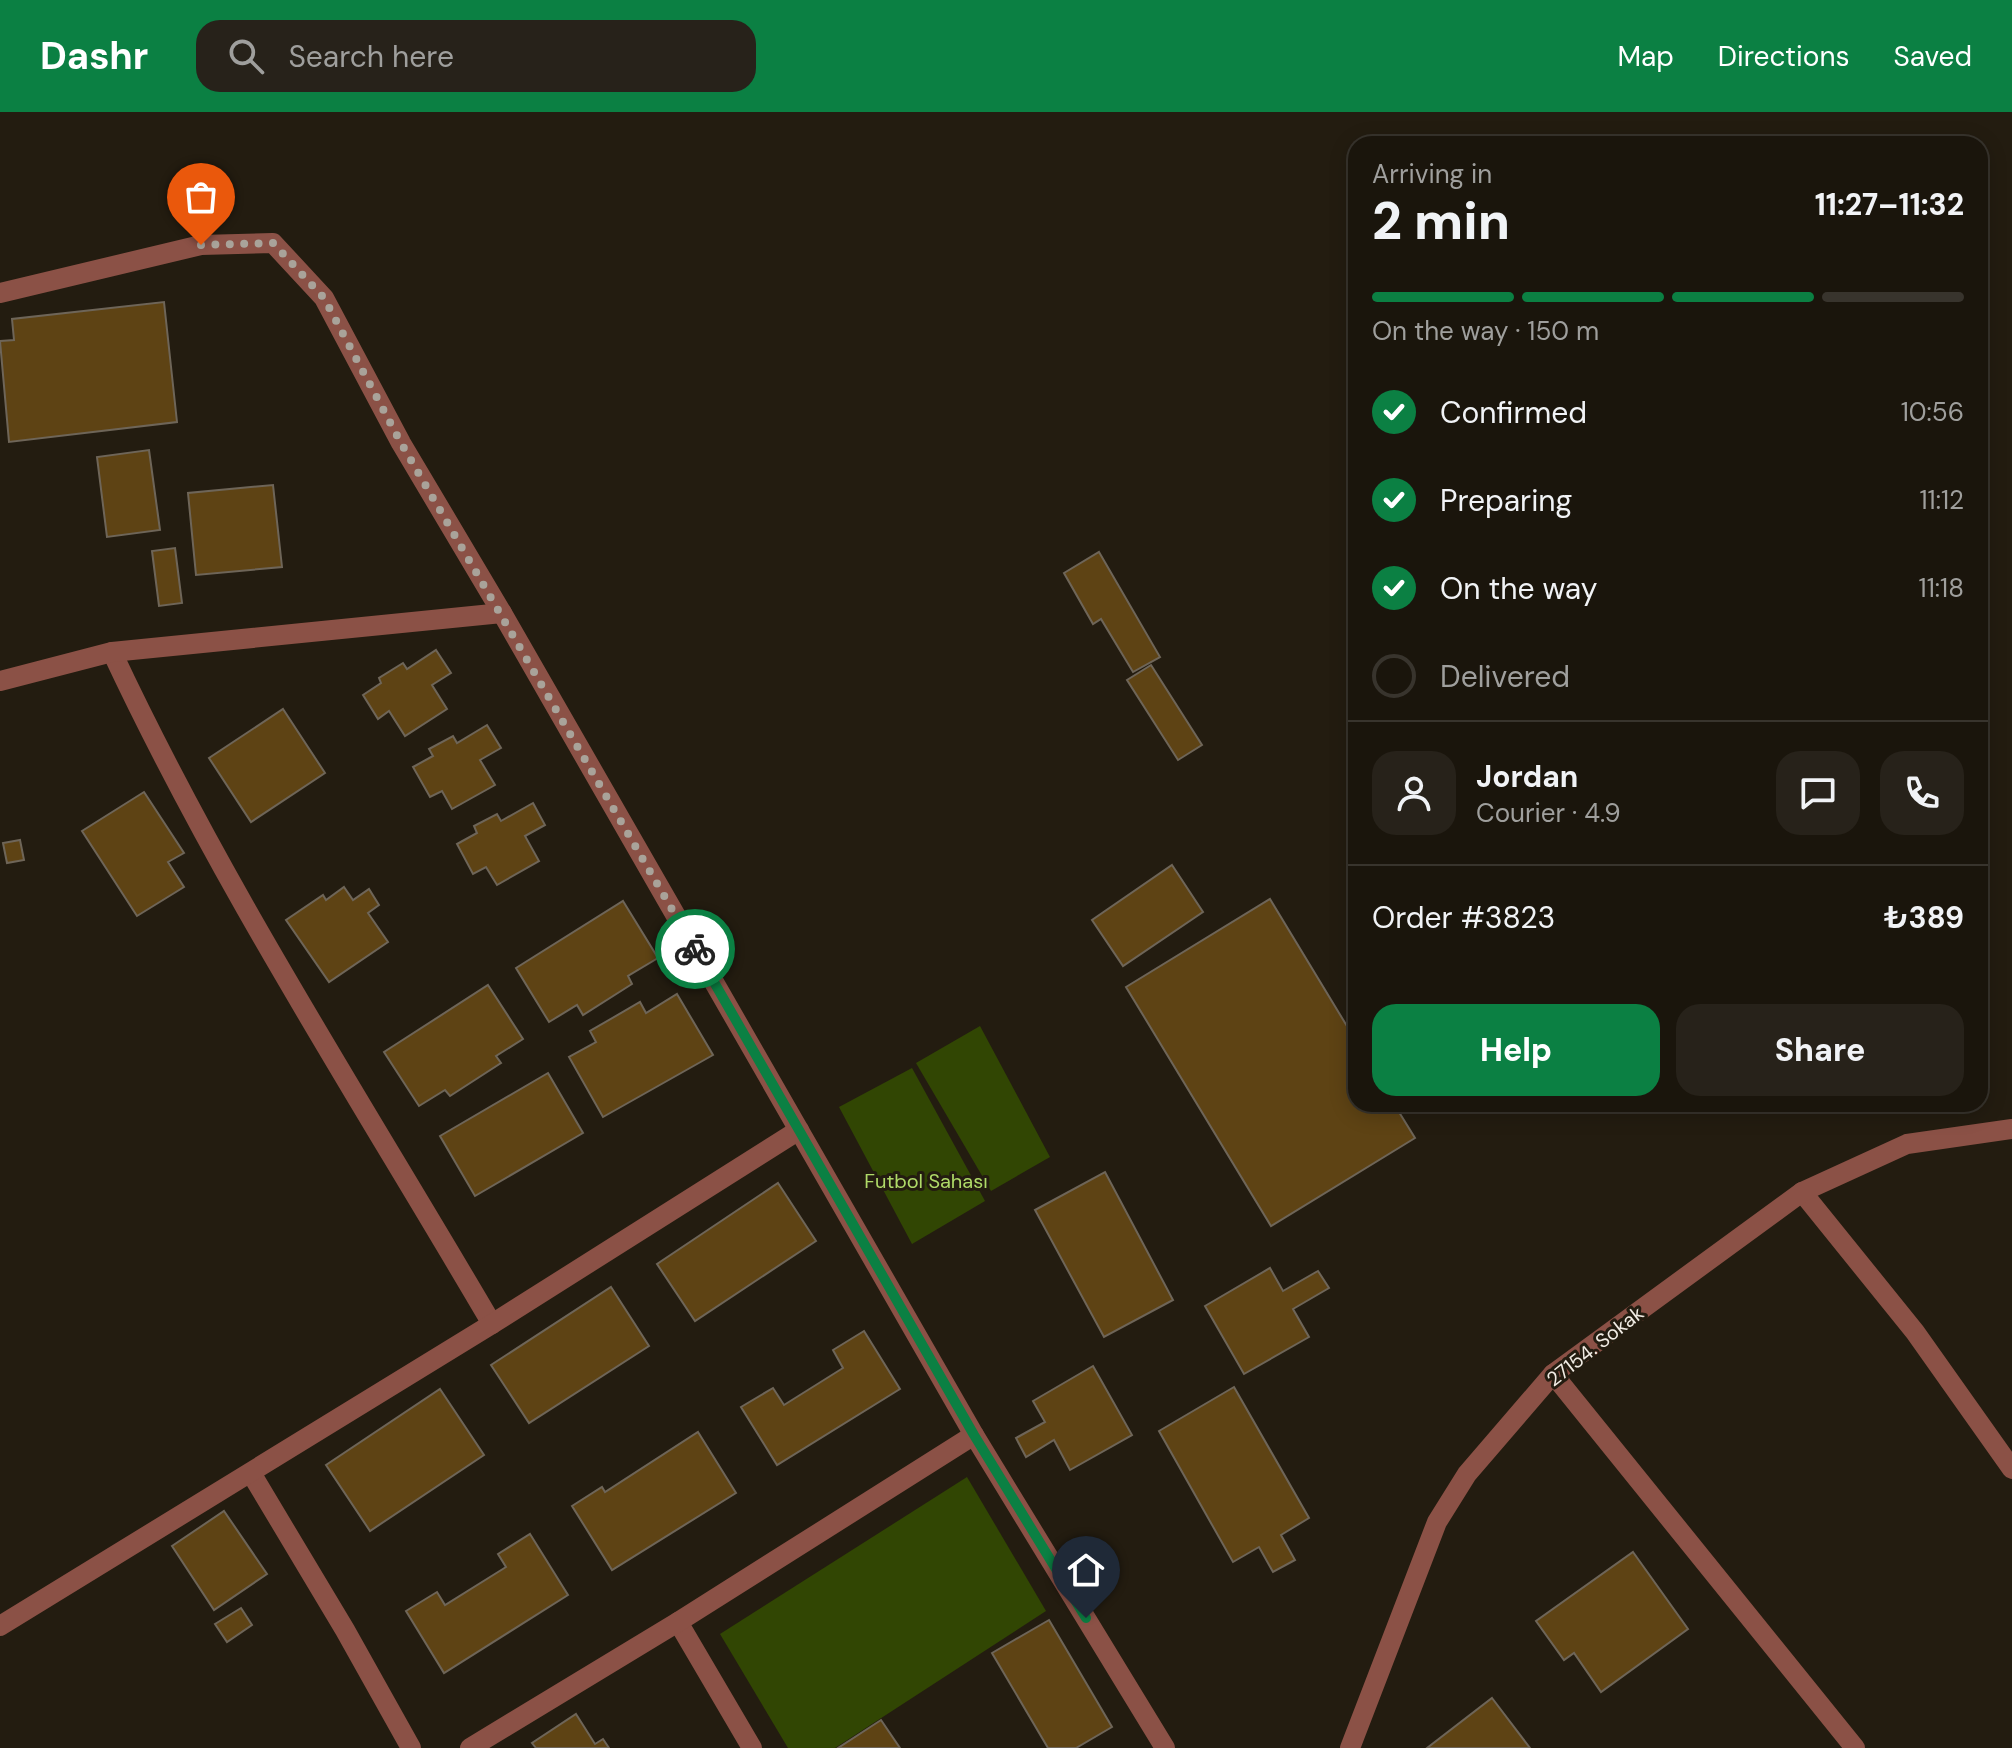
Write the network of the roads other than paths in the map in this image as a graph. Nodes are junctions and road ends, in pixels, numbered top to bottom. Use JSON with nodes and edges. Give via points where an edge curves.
{"nodes":[{"id":1,"x":0,"y":293,"type":"edge"},
{"id":2,"x":502,"y":613,"type":"junction"},
{"id":3,"x":112,"y":652,"type":"junction"},
{"id":4,"x":0,"y":681,"type":"edge"},
{"id":5,"x":2012,"y":1129,"type":"edge"},
{"id":6,"x":799,"y":1130,"type":"junction"},
{"id":7,"x":1802,"y":1192,"type":"junction"},
{"id":8,"x":492,"y":1324,"type":"junction"},
{"id":9,"x":1553,"y":1374,"type":"junction"},
{"id":10,"x":974,"y":1435,"type":"junction"},
{"id":11,"x":2012,"y":1469,"type":"edge"},
{"id":12,"x":251,"y":1473,"type":"junction"},
{"id":13,"x":678,"y":1622,"type":"junction"},
{"id":14,"x":0,"y":1626,"type":"edge"},
{"id":15,"x":411,"y":1748,"type":"edge"},
{"id":16,"x":470,"y":1748,"type":"edge"},
{"id":17,"x":752,"y":1748,"type":"edge"},
{"id":18,"x":1165,"y":1748,"type":"edge"},
{"id":19,"x":1350,"y":1748,"type":"edge"},
{"id":20,"x":1855,"y":1748,"type":"edge"}],
"edges":[{"from":1,"to":2,"type":"street","via":[[201,245],[273,243],[324,298],[401,443]]},
{"from":2,"to":3,"type":"street"},
{"from":2,"to":6,"type":"street"},
{"from":3,"to":4,"type":"street"},
{"from":3,"to":8,"type":"street","via":[[162,760],[273,958]]},
{"from":5,"to":7,"type":"street","name":"27154. Sokak","via":[[1907,1144]]},
{"from":6,"to":8,"type":"street"},
{"from":6,"to":10,"type":"street"},
{"from":7,"to":9,"type":"street","name":"27154. Sokak"},
{"from":7,"to":11,"type":"street","via":[[1915,1332]]},
{"from":8,"to":12,"type":"street"},
{"from":9,"to":19,"type":"street","name":"27154. Sokak","via":[[1467,1474],[1437,1522]]},
{"from":9,"to":20,"type":"street"},
{"from":10,"to":13,"type":"street"},
{"from":10,"to":18,"type":"street"},
{"from":12,"to":14,"type":"street"},
{"from":12,"to":15,"type":"street"},
{"from":13,"to":16,"type":"street"},
{"from":13,"to":17,"type":"street"}]}
